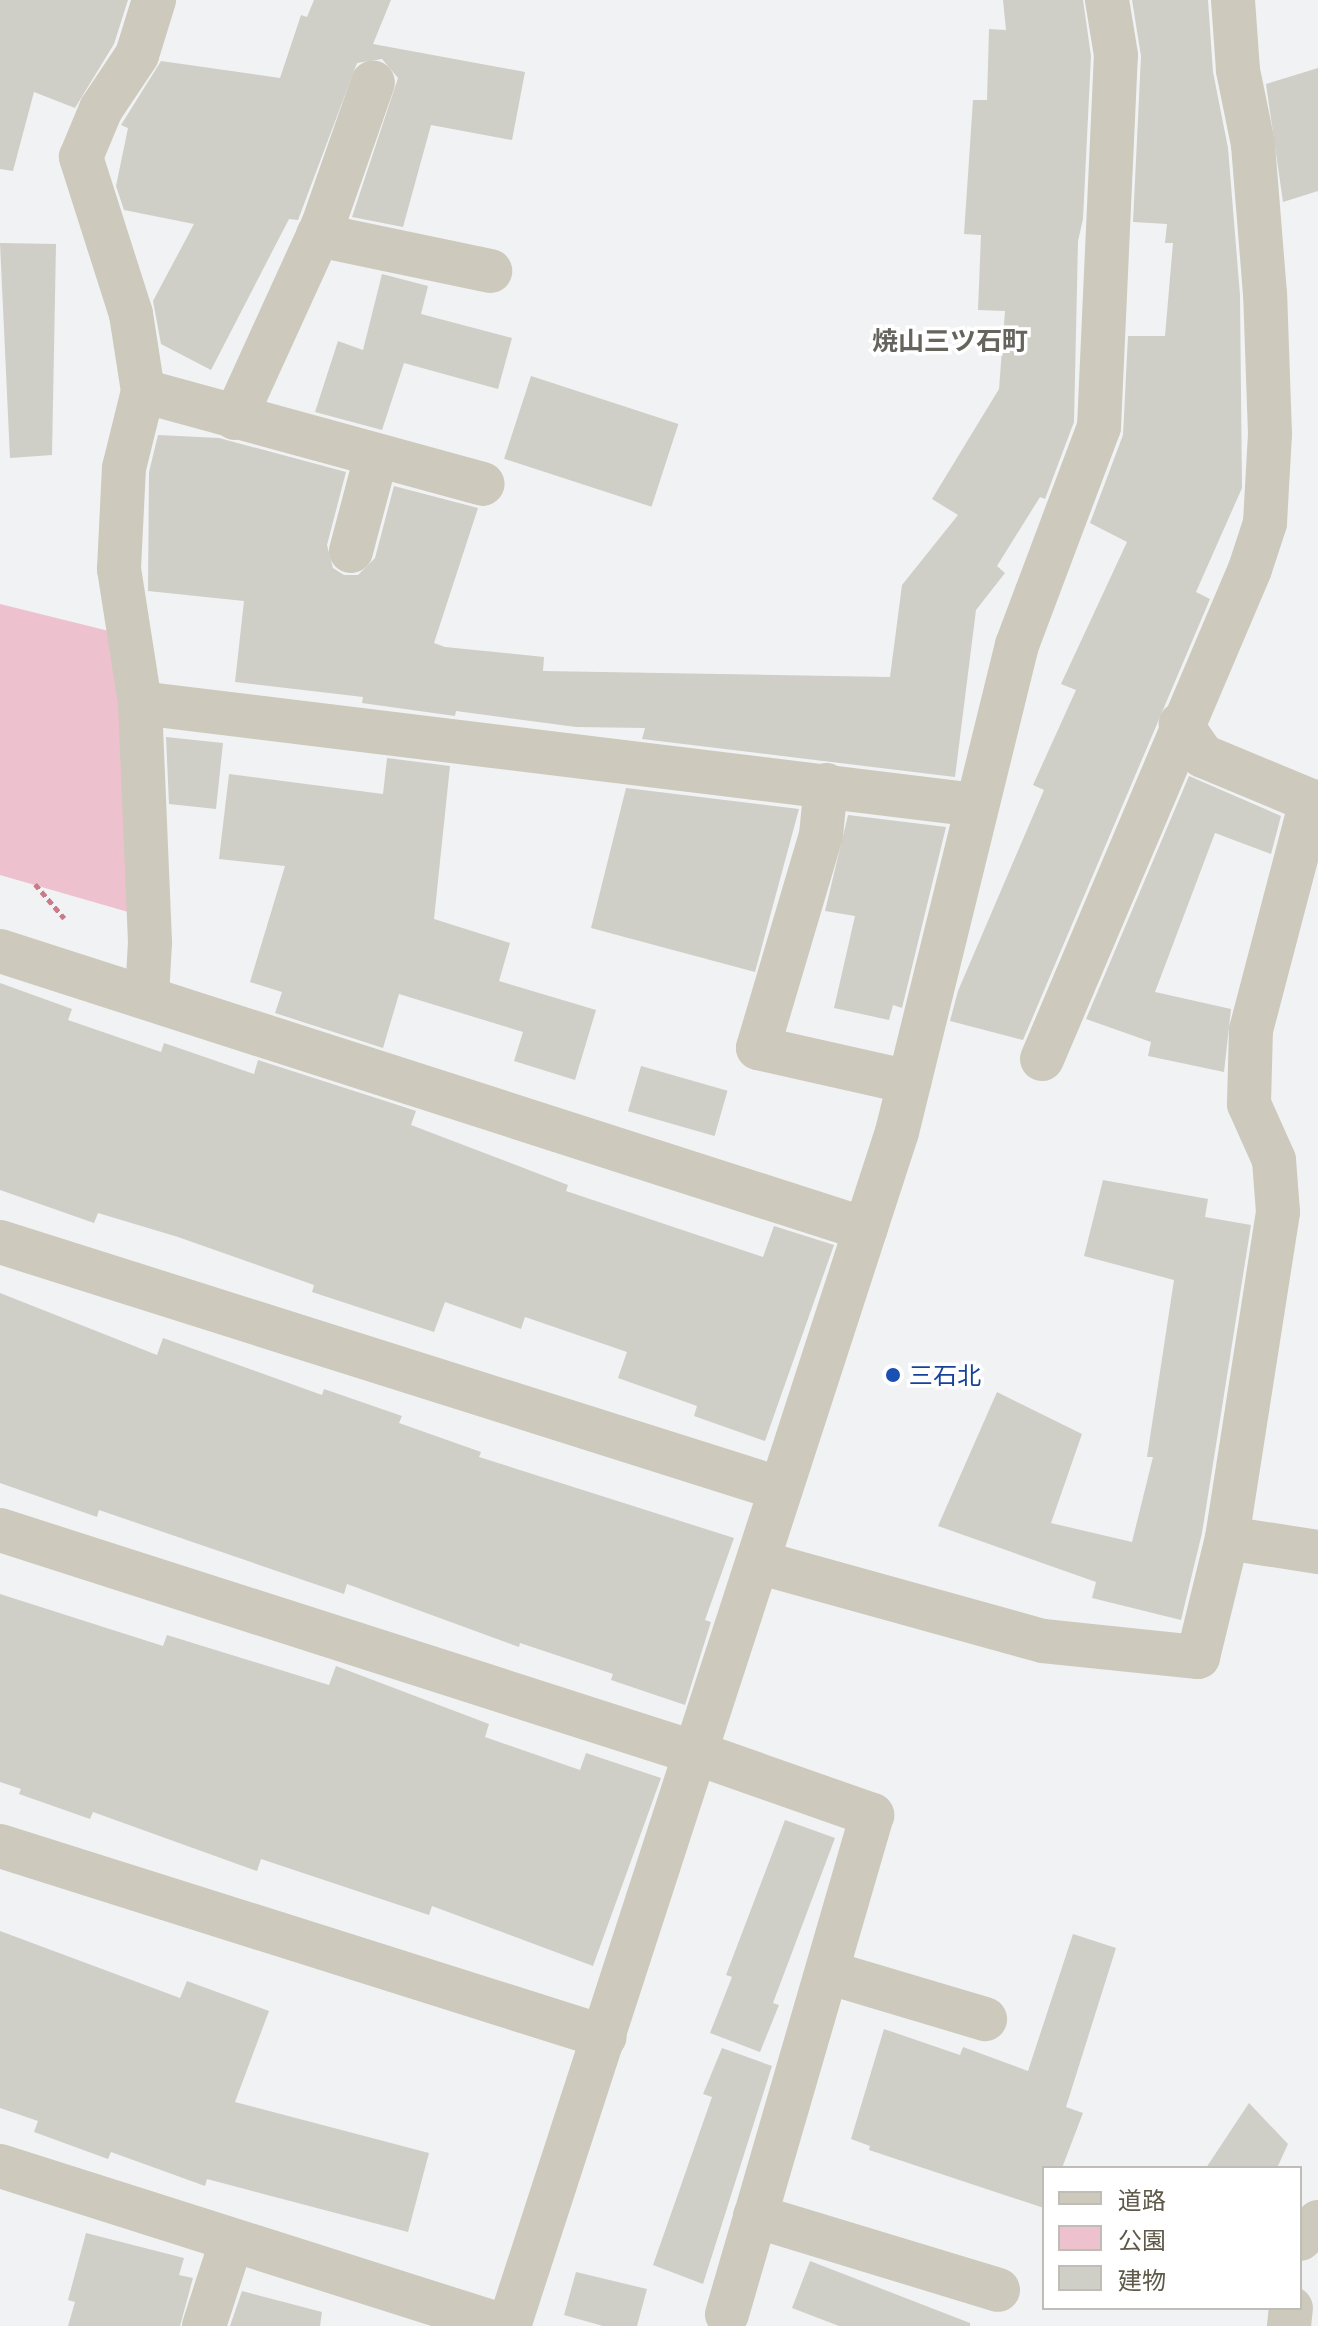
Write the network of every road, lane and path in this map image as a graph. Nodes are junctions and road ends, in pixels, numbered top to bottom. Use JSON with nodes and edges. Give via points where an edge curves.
{"nodes":[{"id":1,"x":154,"y":0,"type":"edge"},
{"id":2,"x":1107,"y":0,"type":"edge"},
{"id":3,"x":1233,"y":0,"type":"edge"},
{"id":4,"x":373,"y":82,"type":"dead end"},
{"id":5,"x":318,"y":235,"type":"junction"},
{"id":6,"x":490,"y":271,"type":"dead end"},
{"id":7,"x":143,"y":391,"type":"junction"},
{"id":8,"x":235,"y":418,"type":"junction"},
{"id":9,"x":376,"y":457,"type":"junction"},
{"id":10,"x":483,"y":484,"type":"dead end"},
{"id":11,"x":351,"y":551,"type":"dead end"},
{"id":12,"x":140,"y":703,"type":"junction"},
{"id":13,"x":1181,"y":724,"type":"junction"},
{"id":14,"x":826,"y":785,"type":"junction"},
{"id":15,"x":976,"y":805,"type":"junction"},
{"id":16,"x":0,"y":951,"type":"edge"},
{"id":17,"x":147,"y":997,"type":"junction"},
{"id":18,"x":1042,"y":1059,"type":"dead end"},
{"id":19,"x":909,"y":1082,"type":"junction"},
{"id":20,"x":865,"y":1229,"type":"junction"},
{"id":21,"x":0,"y":1242,"type":"edge"},
{"id":22,"x":781,"y":1489,"type":"junction"},
{"id":23,"x":0,"y":1530,"type":"edge"},
{"id":24,"x":1227,"y":1538,"type":"junction"},
{"id":25,"x":1318,"y":1552,"type":"edge"},
{"id":26,"x":758,"y":1562,"type":"junction"},
{"id":27,"x":696,"y":1753,"type":"junction"},
{"id":28,"x":0,"y":1846,"type":"edge"},
{"id":29,"x":827,"y":1972,"type":"junction"},
{"id":30,"x":985,"y":2019,"type":"dead end"},
{"id":31,"x":605,"y":2037,"type":"junction"},
{"id":32,"x":0,"y":2166,"type":"edge"},
{"id":33,"x":755,"y":2216,"type":"junction"},
{"id":34,"x":1318,"y":2222,"type":"edge"},
{"id":35,"x":1302,"y":2237,"type":"edge"},
{"id":36,"x":232,"y":2240,"type":"junction"},
{"id":37,"x":998,"y":2290,"type":"dead end"},
{"id":38,"x":727,"y":2314,"type":"dead end"},
{"id":39,"x":204,"y":2326,"type":"edge"},
{"id":40,"x":506,"y":2326,"type":"edge"}],
"edges":[{"from":1,"to":7,"type":"street","via":[[137,55],[101,109],[81,157],[131,314]]},
{"from":2,"to":15,"type":"street","via":[[1116,55],[1099,427],[1017,645]]},
{"from":3,"to":13,"type":"street","via":[[1238,70],[1253,144],[1265,294],[1270,434],[1265,523]]},
{"from":4,"to":5,"type":"street"},
{"from":5,"to":6,"type":"street"},
{"from":5,"to":8,"type":"street"},
{"from":7,"to":8,"type":"street"},
{"from":7,"to":12,"type":"street","via":[[124,468],[119,569]]},
{"from":8,"to":9,"type":"street"},
{"from":9,"to":10,"type":"street"},
{"from":9,"to":11,"type":"street"},
{"from":12,"to":14,"type":"street"},
{"from":12,"to":17,"type":"street","via":[[150,942]]},
{"from":13,"to":18,"type":"street"},
{"from":13,"to":24,"type":"street","via":[[1203,756],[1311,801],[1251,1030],[1249,1104],[1274,1160],[1278,1212]]},
{"from":14,"to":15,"type":"street"},
{"from":14,"to":19,"type":"street","via":[[821,835],[758,1048]]},
{"from":15,"to":19,"type":"street"},
{"from":16,"to":17,"type":"street"},
{"from":17,"to":20,"type":"street"},
{"from":19,"to":20,"type":"street"},
{"from":20,"to":22,"type":"street"},
{"from":21,"to":22,"type":"street"},
{"from":22,"to":26,"type":"street"},
{"from":23,"to":27,"type":"street"},
{"from":24,"to":25,"type":"street"},
{"from":24,"to":26,"type":"street","via":[[1198,1657],[1043,1641]]},
{"from":26,"to":27,"type":"street"},
{"from":27,"to":29,"type":"street","via":[[872,1815]]},
{"from":27,"to":31,"type":"street"},
{"from":28,"to":31,"type":"street"},
{"from":29,"to":30,"type":"street"},
{"from":29,"to":33,"type":"street"},
{"from":31,"to":40,"type":"street"},
{"from":32,"to":36,"type":"street"},
{"from":33,"to":37,"type":"street"},
{"from":33,"to":38,"type":"street"},
{"from":34,"to":35,"type":"street"},
{"from":36,"to":39,"type":"street"},
{"from":36,"to":40,"type":"street"}]}
